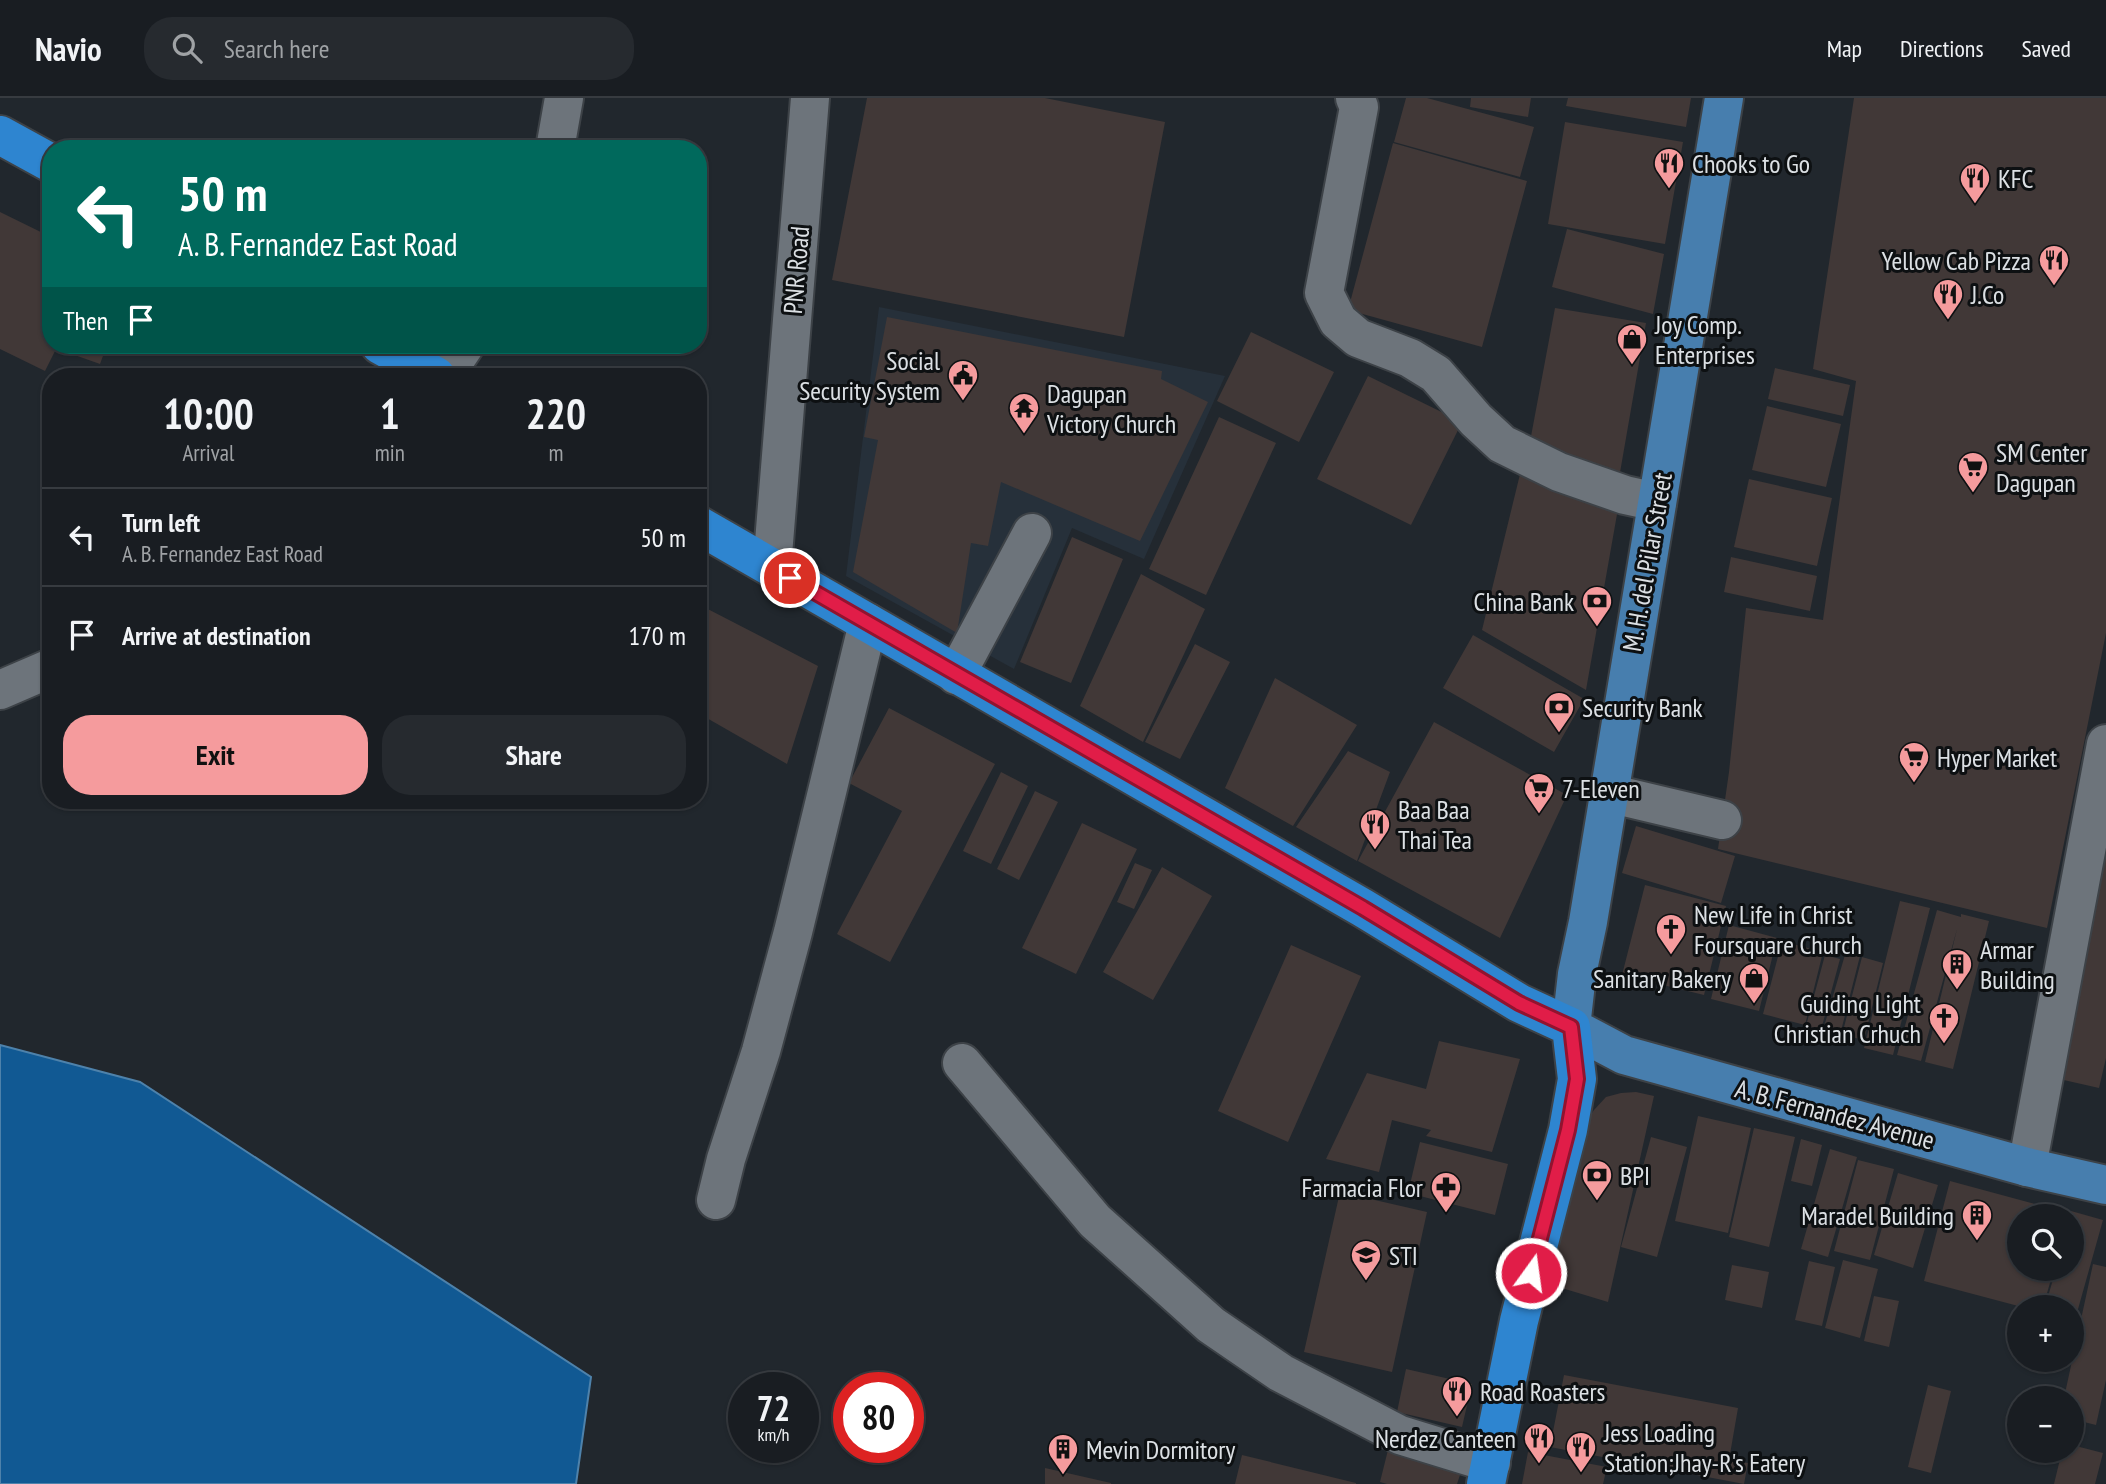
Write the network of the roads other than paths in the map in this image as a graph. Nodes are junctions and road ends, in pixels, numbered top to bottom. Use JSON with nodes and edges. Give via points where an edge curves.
{"nodes":[{"id":1,"x":564,"y":98,"type":"edge"},
{"id":2,"x":810,"y":98,"type":"edge"},
{"id":3,"x":1355,"y":98,"type":"edge"},
{"id":4,"x":1724,"y":98,"type":"edge"},
{"id":5,"x":0,"y":135,"type":"edge"},
{"id":6,"x":557,"y":140,"type":"edge"},
{"id":7,"x":42,"y":158,"type":"edge"},
{"id":8,"x":396,"y":354,"type":"edge"},
{"id":9,"x":422,"y":368,"type":"edge"},
{"id":10,"x":1657,"y":502,"type":"junction"},
{"id":11,"x":707,"y":530,"type":"edge"},
{"id":12,"x":1031,"y":533,"type":"dead end"},
{"id":13,"x":772,"y":567,"type":"junction"},
{"id":14,"x":868,"y":623,"type":"junction"},
{"id":15,"x":42,"y":672,"type":"edge"},
{"id":16,"x":956,"y":675,"type":"junction"},
{"id":17,"x":0,"y":690,"type":"edge"},
{"id":18,"x":2106,"y":744,"type":"edge"},
{"id":19,"x":1608,"y":793,"type":"junction"},
{"id":20,"x":1722,"y":820,"type":"dead end"},
{"id":21,"x":1571,"y":1027,"type":"junction"},
{"id":22,"x":962,"y":1063,"type":"dead end"},
{"id":23,"x":2027,"y":1167,"type":"junction"},
{"id":24,"x":2106,"y":1185,"type":"edge"},
{"id":25,"x":716,"y":1200,"type":"dead end"},
{"id":26,"x":1489,"y":1474,"type":"edge"}],
"edges":[{"from":1,"to":6,"type":"street"},
{"from":2,"to":13,"type":"street","name":"PNR Road"},
{"from":3,"to":10,"type":"street","via":[[1359,107],[1324,293],[1338,321],[1358,338],[1436,374],[1502,444],[1559,472]]},
{"from":4,"to":10,"type":"main road","name":"M. H. del Pilar Street"},
{"from":5,"to":7,"type":"highway"},
{"from":8,"to":9,"type":"highway"},
{"from":10,"to":19,"type":"main road","name":"M. H. del Pilar Street"},
{"from":11,"to":13,"type":"highway"},
{"from":12,"to":16,"type":"street"},
{"from":13,"to":14,"type":"highway"},
{"from":14,"to":16,"type":"highway"},
{"from":14,"to":25,"type":"street","via":[[793,932]]},
{"from":15,"to":17,"type":"street"},
{"from":16,"to":21,"type":"highway","via":[[1363,908],[1519,1003]]},
{"from":18,"to":23,"type":"street"},
{"from":19,"to":20,"type":"street"},
{"from":19,"to":21,"type":"main road","name":"M. H. del Pilar Street"},
{"from":21,"to":23,"type":"main road","name":"A. B. Fernandez Avenue","via":[[1624,1055]]},
{"from":21,"to":26,"type":"highway","via":[[1577,1079],[1568,1130],[1519,1321]]},
{"from":22,"to":26,"type":"street","via":[[1096,1221],[1211,1325],[1282,1373],[1400,1436]]},
{"from":23,"to":24,"type":"main road","name":"A. B. Fernandez Avenue"}]}
